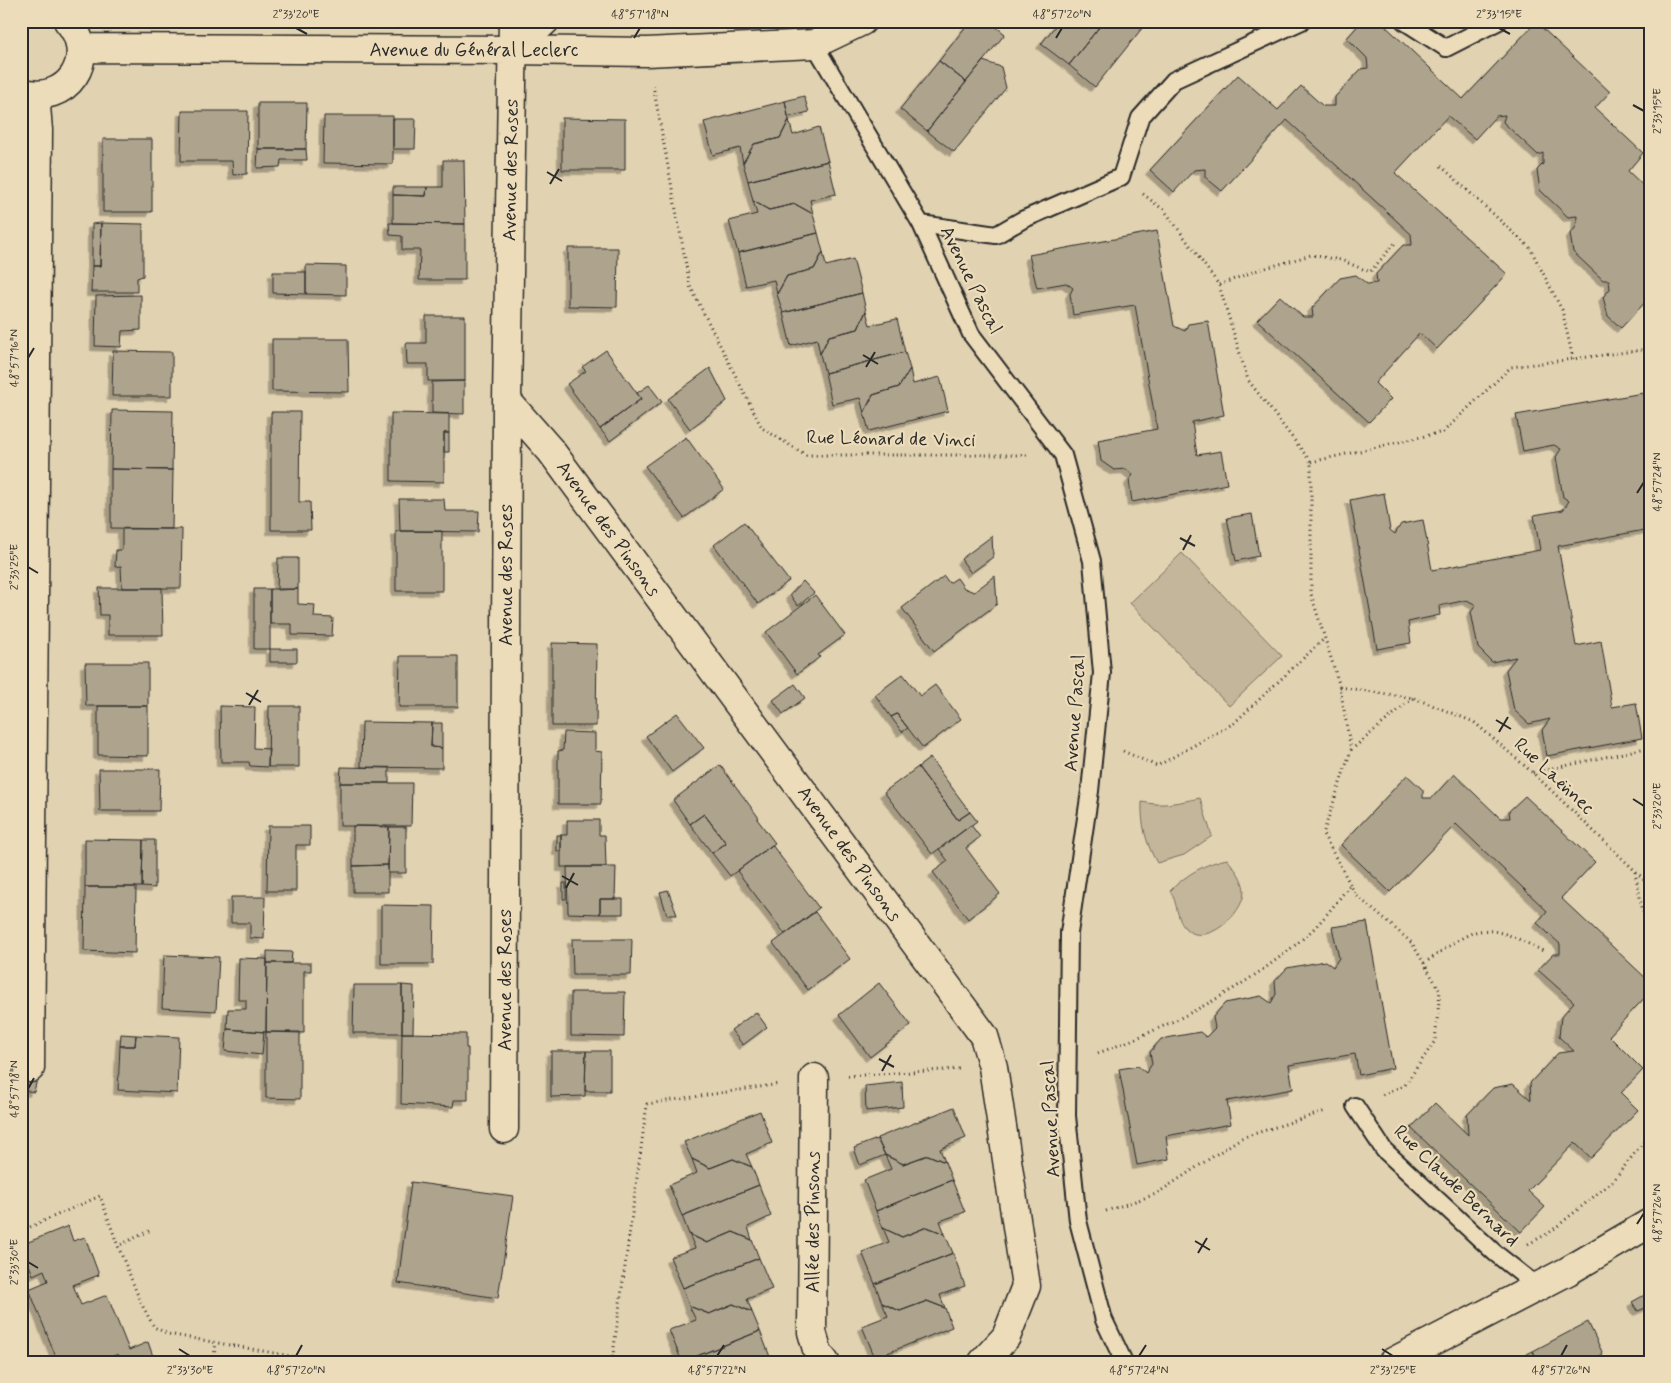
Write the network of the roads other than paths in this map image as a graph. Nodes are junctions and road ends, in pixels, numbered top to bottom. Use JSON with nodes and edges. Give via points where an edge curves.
{"nodes":[{"id":1,"x":68,"y":21,"type":"edge"},
{"id":2,"x":513,"y":21,"type":"edge"},
{"id":3,"x":545,"y":21,"type":"edge"},
{"id":4,"x":862,"y":21,"type":"edge"},
{"id":5,"x":1302,"y":21,"type":"edge"},
{"id":6,"x":1404,"y":21,"type":"edge"},
{"id":7,"x":1499,"y":21,"type":"edge"},
{"id":8,"x":814,"y":44,"type":"junction"},
{"id":9,"x":81,"y":48,"type":"junction"},
{"id":10,"x":513,"y":50,"type":"junction"},
{"id":11,"x":28,"y":94,"type":"edge"},
{"id":12,"x":921,"y":224,"type":"junction"},
{"id":13,"x":507,"y":401,"type":"junction"},
{"id":14,"x":30,"y":1068,"type":"dead end"},
{"id":15,"x":814,"y":1078,"type":"road end"},
{"id":16,"x":1355,"y":1106,"type":"road end"},
{"id":17,"x":504,"y":1129,"type":"dead end"},
{"id":18,"x":1650,"y":1223,"type":"edge"},
{"id":19,"x":1538,"y":1287,"type":"junction"},
{"id":20,"x":825,"y":1362,"type":"edge"},
{"id":21,"x":983,"y":1362,"type":"edge"},
{"id":22,"x":1124,"y":1362,"type":"edge"},
{"id":23,"x":1393,"y":1362,"type":"edge"}],
"edges":[{"from":1,"to":9,"type":"street","via":[[78,34]]},
{"from":2,"to":10,"type":"street","name":"Avenue des Roses"},
{"from":3,"to":10,"type":"street"},
{"from":4,"to":8,"type":"street","name":"Avenue du Général Leclerc"},
{"from":5,"to":12,"type":"lane","via":[[1174,80],[1140,118],[1121,176],[996,235]]},
{"from":6,"to":7,"type":"lane","via":[[1446,48]]},
{"from":8,"to":10,"type":"street","name":"Avenue du Général Leclerc","via":[[647,52]]},
{"from":8,"to":12,"type":"lane","name":"Avenue Pascal"},
{"from":9,"to":10,"type":"street","name":"Avenue du Général Leclerc"},
{"from":9,"to":11,"type":"street","via":[[80,63],[64,87],[51,94]]},
{"from":10,"to":13,"type":"street","name":"Avenue des Roses"},
{"from":11,"to":14,"type":"street","via":[[38,130]]},
{"from":12,"to":22,"type":"lane","name":"Avenue Pascal","via":[[971,334],[1063,455],[1092,561],[1102,673],[1090,791],[1069,933],[1067,1116],[1078,1222],[1104,1320]]},
{"from":13,"to":17,"type":"street","name":"Avenue des Roses"},
{"from":13,"to":21,"type":"street","name":"Avenue des Pinsons","via":[[551,451],[984,1036],[993,1067],[1026,1286],[1006,1337]]},
{"from":15,"to":20,"type":"street","name":"Allée des Pinsons","via":[[812,1332],[818,1353]]},
{"from":16,"to":19,"type":"lane","name":"Rue Claude Bernard","via":[[1384,1150],[1495,1253]]},
{"from":18,"to":19,"type":"street"},
{"from":19,"to":23,"type":"street"}]}
